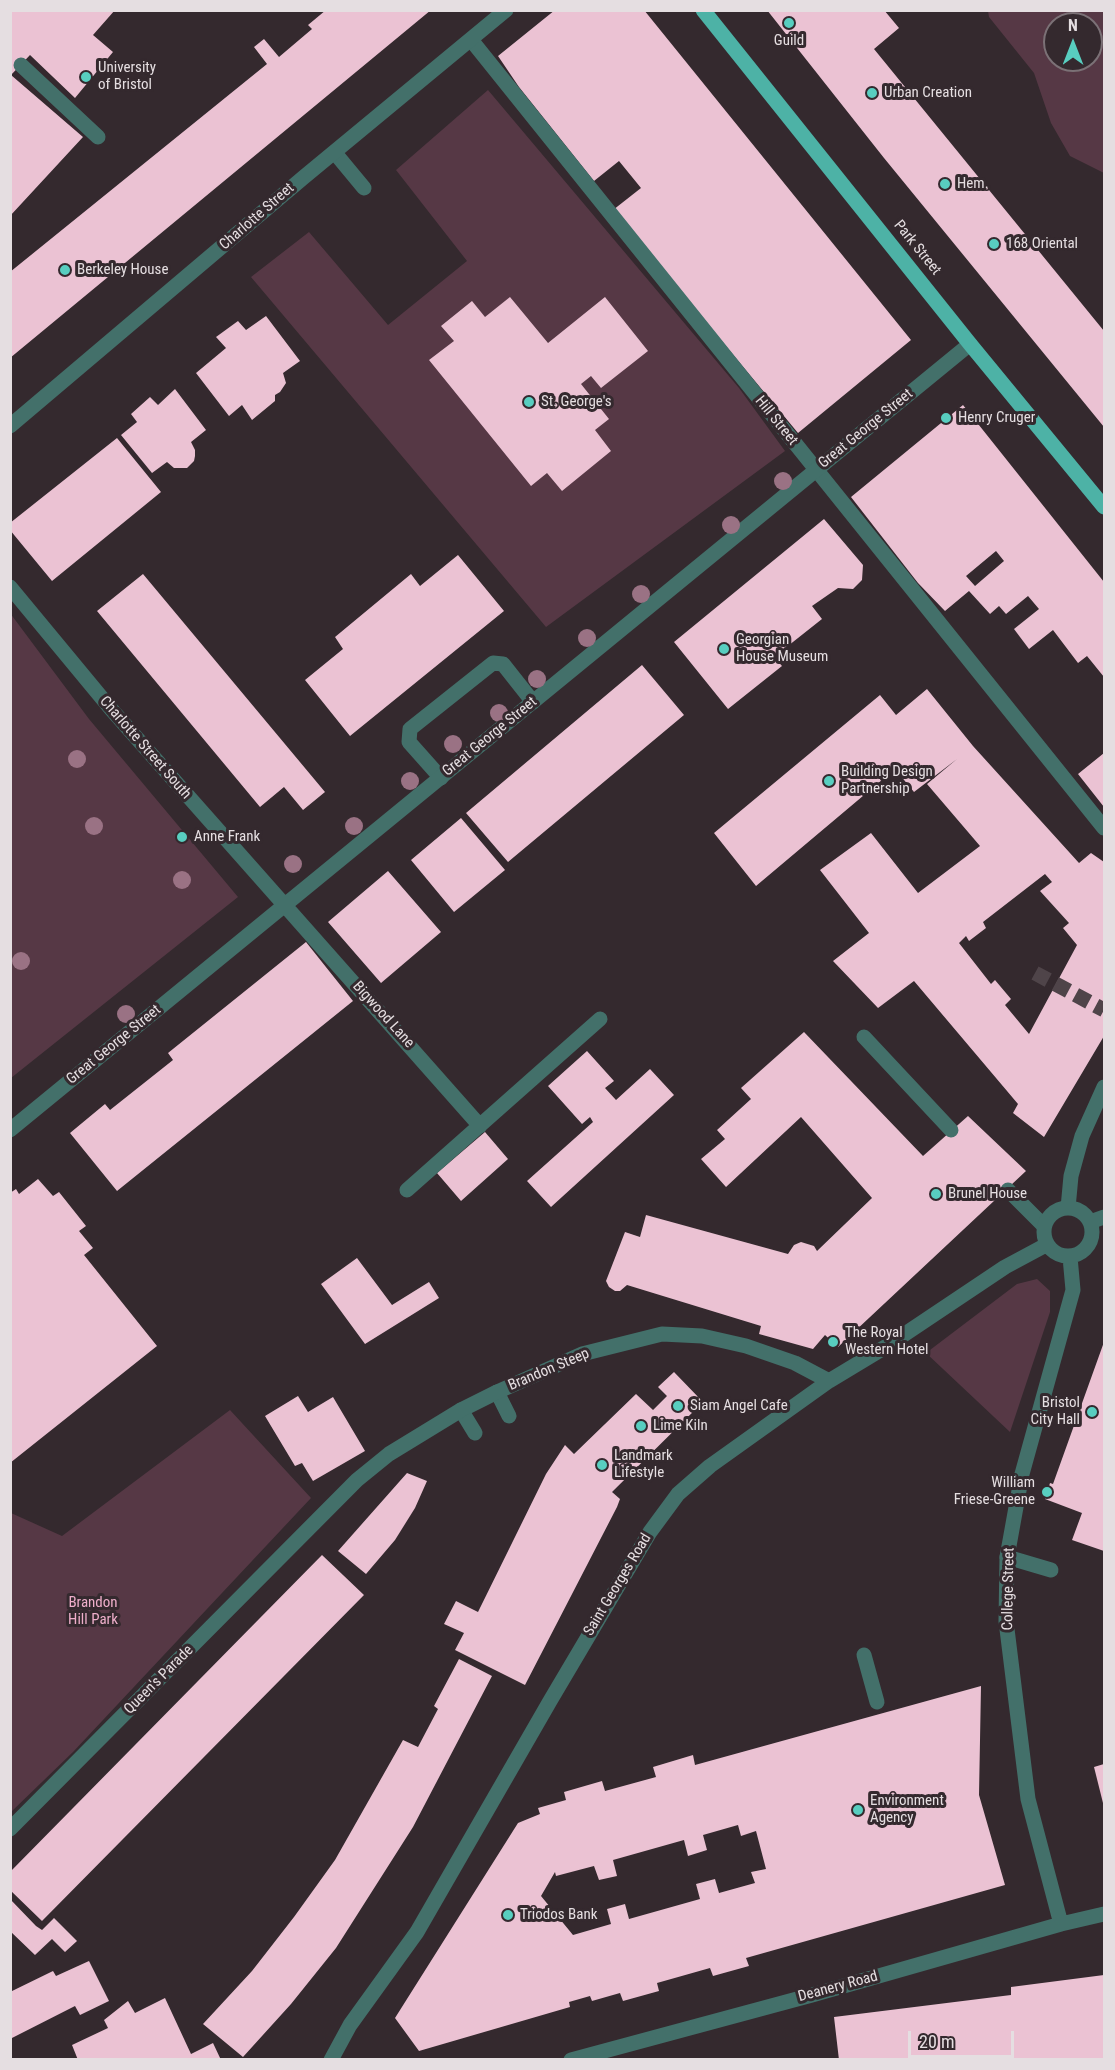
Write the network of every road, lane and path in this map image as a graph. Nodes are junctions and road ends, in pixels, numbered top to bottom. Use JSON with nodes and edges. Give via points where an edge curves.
{"nodes":[{"id":1,"x":506,"y":10,"type":"edge"},
{"id":2,"x":702,"y":10,"type":"edge"},
{"id":3,"x":472,"y":41,"type":"junction"},
{"id":4,"x":21,"y":65,"type":"dead end"},
{"id":5,"x":98,"y":137,"type":"dead end"},
{"id":6,"x":335,"y":153,"type":"junction"},
{"id":7,"x":364,"y":188,"type":"dead end"},
{"id":8,"x":970,"y":344,"type":"junction"},
{"id":9,"x":10,"y":426,"type":"edge"},
{"id":10,"x":816,"y":470,"type":"junction"},
{"id":11,"x":1104,"y":507,"type":"edge"},
{"id":12,"x":10,"y":587,"type":"edge"},
{"id":13,"x":533,"y":702,"type":"junction"},
{"id":14,"x":441,"y":778,"type":"junction"},
{"id":15,"x":1104,"y":828,"type":"edge"},
{"id":16,"x":285,"y":905,"type":"junction"},
{"id":17,"x":600,"y":1020,"type":"dead end"},
{"id":18,"x":864,"y":1037,"type":"dead end"},
{"id":19,"x":1104,"y":1087,"type":"edge"},
{"id":20,"x":480,"y":1126,"type":"junction"},
{"id":21,"x":951,"y":1130,"type":"dead end"},
{"id":22,"x":10,"y":1131,"type":"edge"},
{"id":23,"x":1008,"y":1190,"type":"dead end"},
{"id":24,"x":407,"y":1191,"type":"dead end"},
{"id":25,"x":1068,"y":1208,"type":"junction"},
{"id":26,"x":1097,"y":1220,"type":"edge"},
{"id":27,"x":1044,"y":1226,"type":"junction"},
{"id":28,"x":1046,"y":1245,"type":"junction"},
{"id":29,"x":1070,"y":1257,"type":"junction"},
{"id":30,"x":829,"y":1381,"type":"junction"},
{"id":31,"x":497,"y":1392,"type":"junction"},
{"id":32,"x":461,"y":1410,"type":"junction"},
{"id":33,"x":509,"y":1416,"type":"dead end"},
{"id":34,"x":475,"y":1433,"type":"dead end"},
{"id":35,"x":307,"y":1532,"type":"joint"},
{"id":36,"x":1006,"y":1557,"type":"junction"},
{"id":37,"x":1051,"y":1570,"type":"dead end"},
{"id":38,"x":864,"y":1655,"type":"dead end"},
{"id":39,"x":877,"y":1702,"type":"dead end"},
{"id":40,"x":10,"y":1829,"type":"edge"},
{"id":41,"x":1104,"y":1914,"type":"edge"},
{"id":42,"x":1061,"y":1924,"type":"junction"},
{"id":43,"x":331,"y":2060,"type":"edge"},
{"id":44,"x":571,"y":2060,"type":"edge"}],
"edges":[{"from":1,"to":3,"type":"street","name":"Charlotte Street"},
{"from":2,"to":8,"type":"main road","name":"Park Street"},
{"from":3,"to":6,"type":"street","name":"Charlotte Street"},
{"from":3,"to":10,"type":"street","name":"Hill Street"},
{"from":4,"to":5,"type":"street"},
{"from":6,"to":7,"type":"street"},
{"from":6,"to":9,"type":"street","name":"Charlotte Street"},
{"from":8,"to":10,"type":"street","name":"Great George Street"},
{"from":8,"to":11,"type":"main road","name":"Park Street"},
{"from":10,"to":13,"type":"street","name":"Great George Street"},
{"from":10,"to":15,"type":"street","name":"Hill Street"},
{"from":12,"to":16,"type":"street","name":"Charlotte Street South","via":[[111,709]]},
{"from":13,"to":14,"type":"street","name":"Great George Street"},
{"from":13,"to":14,"type":"street","via":[[503,664],[493,663],[410,729],[409,742]]},
{"from":14,"to":16,"type":"street","name":"Great George Street"},
{"from":16,"to":20,"type":"street","name":"Bigwood Lane"},
{"from":16,"to":22,"type":"street","name":"Great George Street"},
{"from":17,"to":20,"type":"street"},
{"from":18,"to":21,"type":"street"},
{"from":19,"to":25,"type":"street","via":[[1082,1136],[1071,1176]]},
{"from":20,"to":24,"type":"street"},
{"from":23,"to":27,"type":"street"},
{"from":25,"to":26,"type":"street"},
{"from":25,"to":27,"type":"street","via":[[1050,1215]]},
{"from":26,"to":29,"type":"street","via":[[1089,1245]]},
{"from":27,"to":28,"type":"street"},
{"from":28,"to":29,"type":"street","via":[[1061,1256]]},
{"from":28,"to":30,"type":"street","name":"Saint Georges Road","via":[[1005,1267]]},
{"from":29,"to":36,"type":"street","name":"College Street","via":[[1072,1290],[1022,1474]]},
{"from":30,"to":31,"type":"street","name":"Brandon Steep","via":[[795,1363],[746,1346],[702,1336],[662,1334],[582,1354]]},
{"from":30,"to":43,"type":"street","name":"Saint Georges Road","via":[[710,1466],[678,1494],[657,1522],[417,1932],[350,2025]]},
{"from":31,"to":32,"type":"street","name":"Brandon Steep"},
{"from":31,"to":33,"type":"street"},
{"from":32,"to":34,"type":"street"},
{"from":32,"to":35,"type":"street","name":"Brandon Steep","via":[[389,1454],[357,1480]]},
{"from":35,"to":40,"type":"street","name":"Queen's Parade"},
{"from":36,"to":37,"type":"street"},
{"from":36,"to":42,"type":"street","name":"College Street","via":[[1006,1621],[1028,1799]]},
{"from":38,"to":39,"type":"street"},
{"from":41,"to":42,"type":"street","name":"Deanery Road"},
{"from":42,"to":44,"type":"street","name":"Deanery Road"}]}
